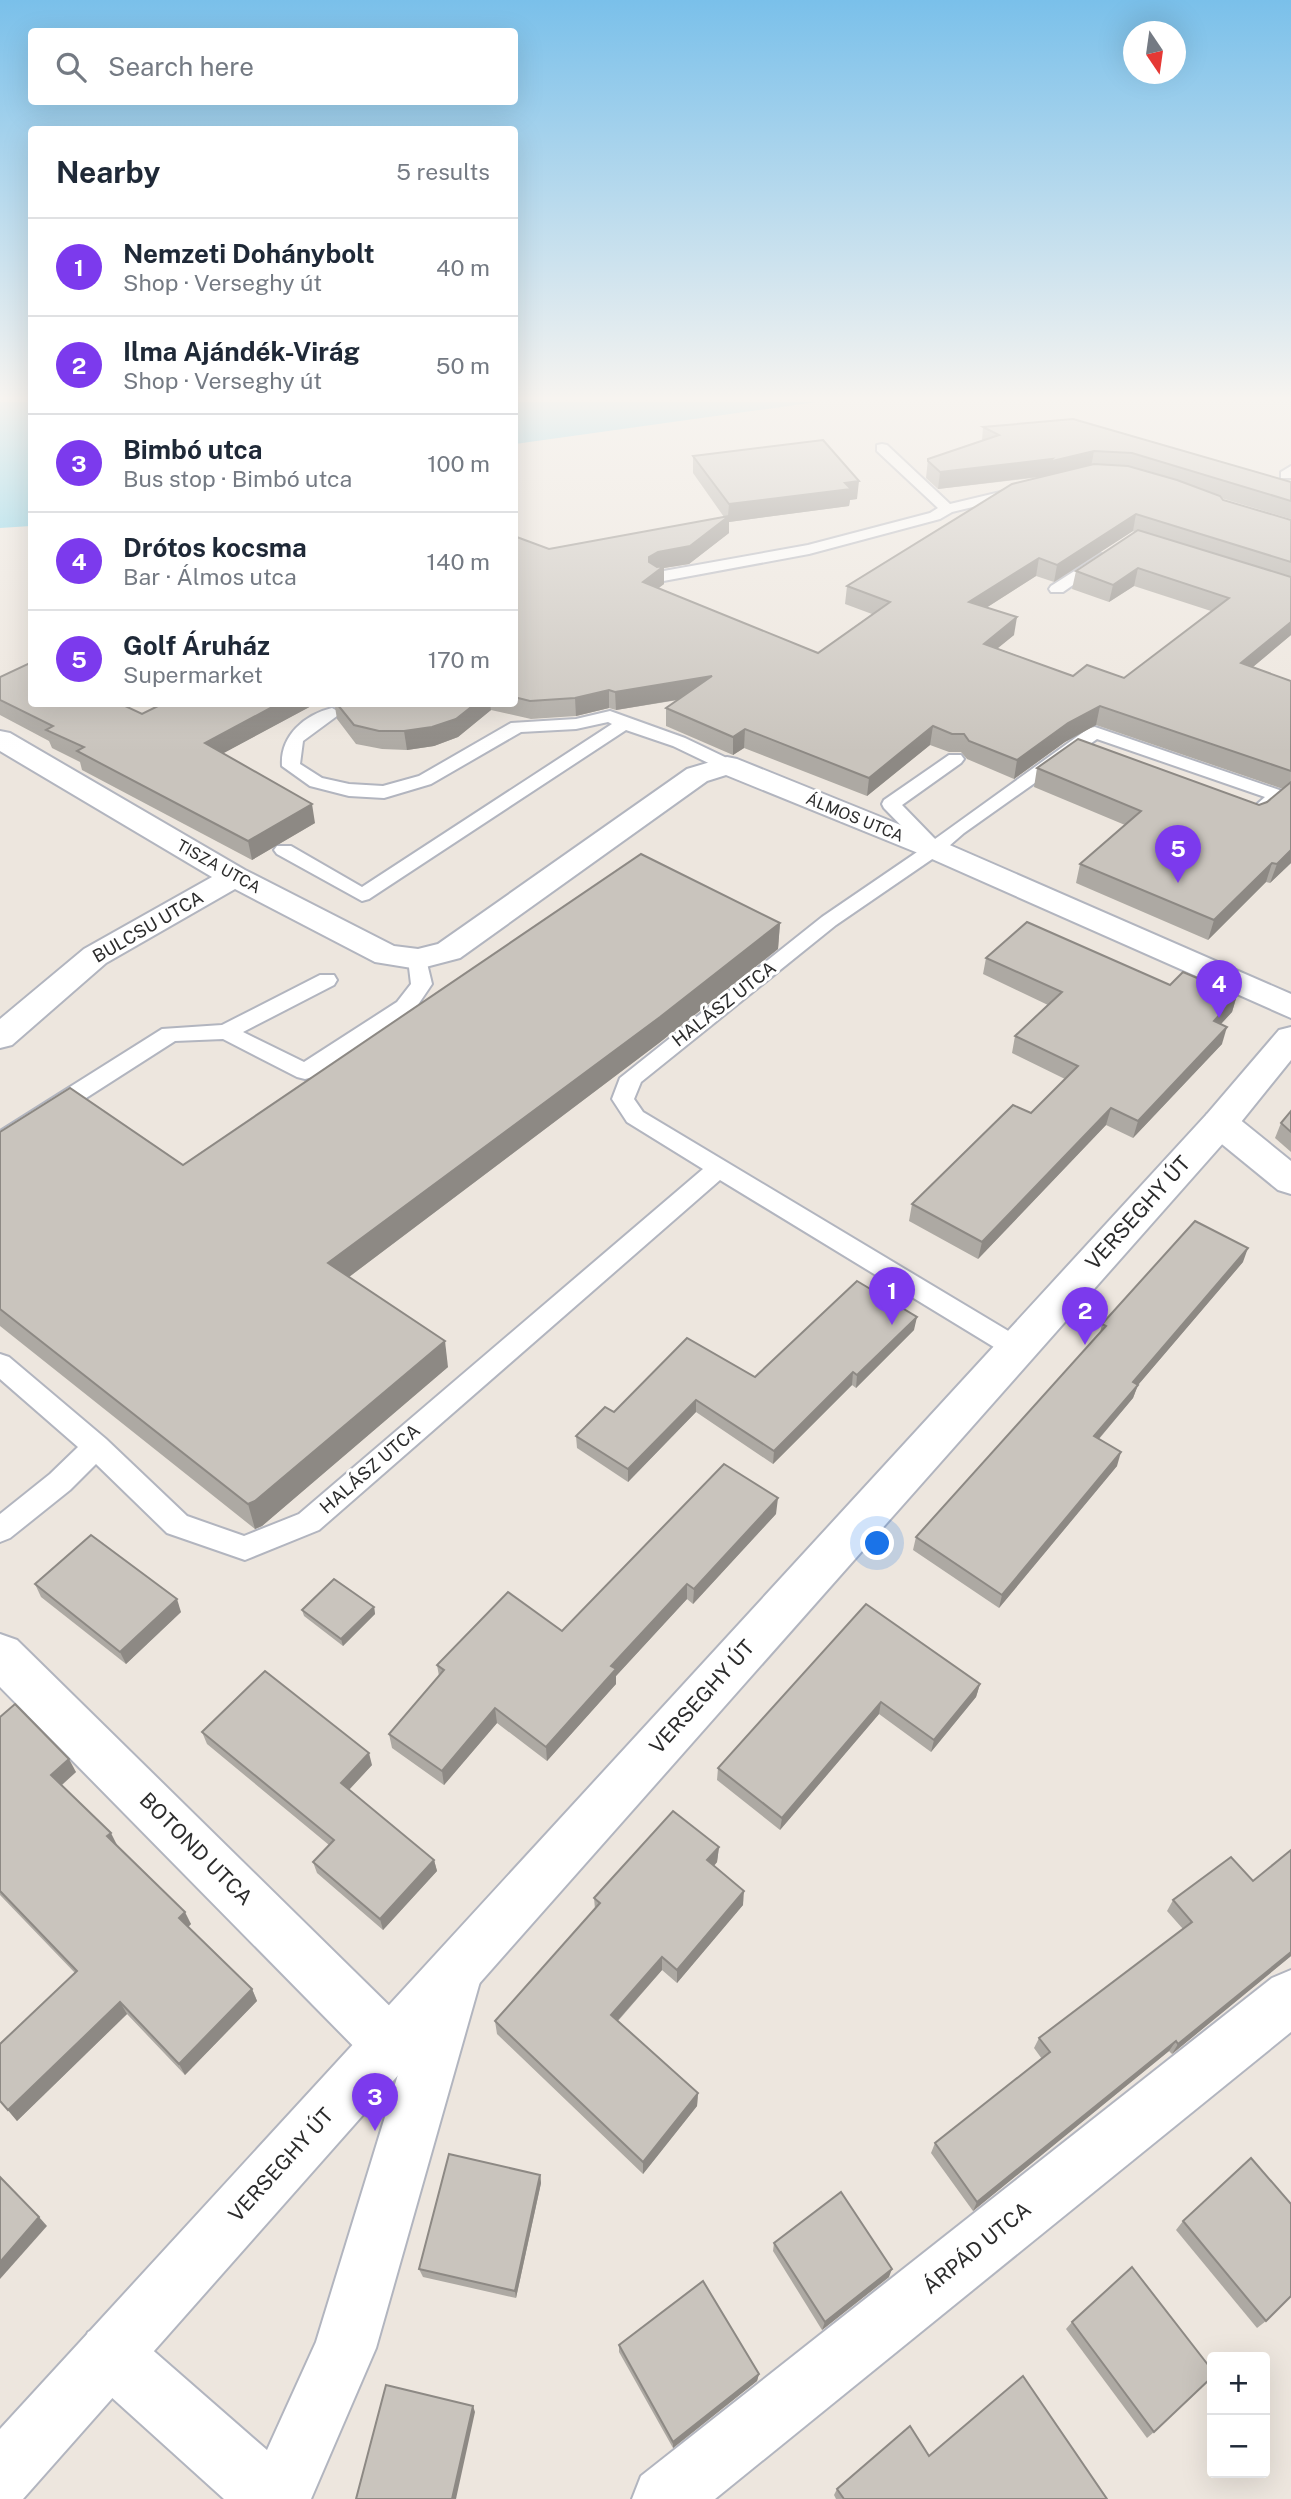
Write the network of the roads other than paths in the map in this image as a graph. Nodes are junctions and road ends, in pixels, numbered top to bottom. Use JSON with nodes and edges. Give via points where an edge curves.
{"nodes":[{"id":1,"x":925,"y":519,"type":"edge"},
{"id":2,"x":1111,"y":553,"type":"edge"},
{"id":3,"x":658,"y":577,"type":"edge"},
{"id":4,"x":1057,"y":589,"type":"edge"},
{"id":5,"x":332,"y":713,"type":"dead end"},
{"id":6,"x":624,"y":724,"type":"junction"},
{"id":7,"x":0,"y":739,"type":"edge"},
{"id":8,"x":1072,"y":748,"type":"junction"},
{"id":9,"x":1098,"y":757,"type":"edge"},
{"id":10,"x":955,"y":759,"type":"edge"},
{"id":11,"x":727,"y":765,"type":"junction"},
{"id":12,"x":1241,"y":810,"type":"edge"},
{"id":13,"x":934,"y":849,"type":"junction"},
{"id":14,"x":284,"y":850,"type":"edge"},
{"id":15,"x":234,"y":877,"type":"junction"},
{"id":16,"x":418,"y":959,"type":"junction"},
{"id":17,"x":327,"y":980,"type":"dead end"},
{"id":18,"x":1291,"y":1007,"type":"edge"},
{"id":19,"x":226,"y":1032,"type":"junction"},
{"id":20,"x":0,"y":1037,"type":"edge"},
{"id":21,"x":1291,"y":1038,"type":"edge"},
{"id":22,"x":1220,"y":1123,"type":"junction"},
{"id":23,"x":0,"y":1142,"type":"edge"},
{"id":24,"x":719,"y":1168,"type":"junction"},
{"id":25,"x":1291,"y":1181,"type":"edge"},
{"id":26,"x":1016,"y":1348,"type":"junction"},
{"id":27,"x":0,"y":1364,"type":"edge"},
{"id":28,"x":96,"y":1447,"type":"junction"},
{"id":29,"x":0,"y":1530,"type":"edge"},
{"id":30,"x":0,"y":1655,"type":"edge"},
{"id":31,"x":455,"y":1972,"type":"junction"},
{"id":32,"x":1291,"y":1997,"type":"edge"},
{"id":33,"x":391,"y":2044,"type":"junction"},
{"id":34,"x":110,"y":2354,"type":"junction"},
{"id":35,"x":0,"y":2476,"type":"edge"},
{"id":36,"x":264,"y":2499,"type":"edge"},
{"id":37,"x":278,"y":2499,"type":"edge"},
{"id":38,"x":664,"y":2499,"type":"edge"}],
"edges":[{"from":1,"to":3,"type":"lane","via":[[809,549]]},
{"from":2,"to":4,"type":"lane"},
{"from":5,"to":6,"type":"lane","via":[[294,737],[291,766],[316,782],[384,792],[425,780],[517,727],[576,724],[610,716]]},
{"from":6,"to":11,"type":"lane","via":[[679,742]]},
{"from":6,"to":14,"type":"lane","via":[[362,895]]},
{"from":7,"to":15,"type":"street","name":"TISZA UTCA"},
{"from":8,"to":9,"type":"lane"},
{"from":8,"to":12,"type":"lane","via":[[1095,732],[1278,796],[1254,815]]},
{"from":8,"to":13,"type":"lane"},
{"from":10,"to":13,"type":"lane","via":[[891,804]]},
{"from":11,"to":13,"type":"street","name":"ÁLMOS UTCA"},
{"from":11,"to":16,"type":"street","name":"TISZA UTCA","via":[[697,775],[449,951]]},
{"from":13,"to":18,"type":"street","name":"ÁLMOS UTCA"},
{"from":13,"to":24,"type":"lane","name":"HALÁSZ UTCA","via":[[830,921],[631,1078],[623,1099],[635,1117]]},
{"from":15,"to":16,"type":"street","name":"TISZA UTCA","via":[[386,955]]},
{"from":15,"to":20,"type":"street","name":"BULCSU UTCA","via":[[95,956]]},
{"from":16,"to":19,"type":"lane","via":[[422,984],[405,1006],[305,1072]]},
{"from":17,"to":19,"type":"lane"},
{"from":19,"to":23,"type":"lane","via":[[170,1034]]},
{"from":21,"to":22,"type":"street","name":"VERSEGHY ÚT"},
{"from":22,"to":25,"type":"street"},
{"from":22,"to":26,"type":"street","name":"VERSEGHY ÚT"},
{"from":24,"to":26,"type":"lane","name":"HALÁSZ UTCA"},
{"from":24,"to":28,"type":"lane","name":"HALÁSZ UTCA","via":[[309,1522],[245,1549],[177,1525]]},
{"from":26,"to":31,"type":"street","name":"VERSEGHY ÚT"},
{"from":27,"to":28,"type":"lane","name":"HALÁSZ UTCA"},
{"from":28,"to":29,"type":"lane"},
{"from":30,"to":33,"type":"street","name":"BOTOND UTCA"},
{"from":31,"to":33,"type":"street","name":"VERSEGHY ÚT"},
{"from":31,"to":37,"type":"street","via":[[345,2348]]},
{"from":32,"to":38,"type":"street","name":"ÁRPÁD UTCA"},
{"from":33,"to":34,"type":"street","name":"VERSEGHY ÚT"},
{"from":34,"to":35,"type":"street","name":"VERSEGHY ÚT"},
{"from":34,"to":36,"type":"street","via":[[241,2469]]}]}
